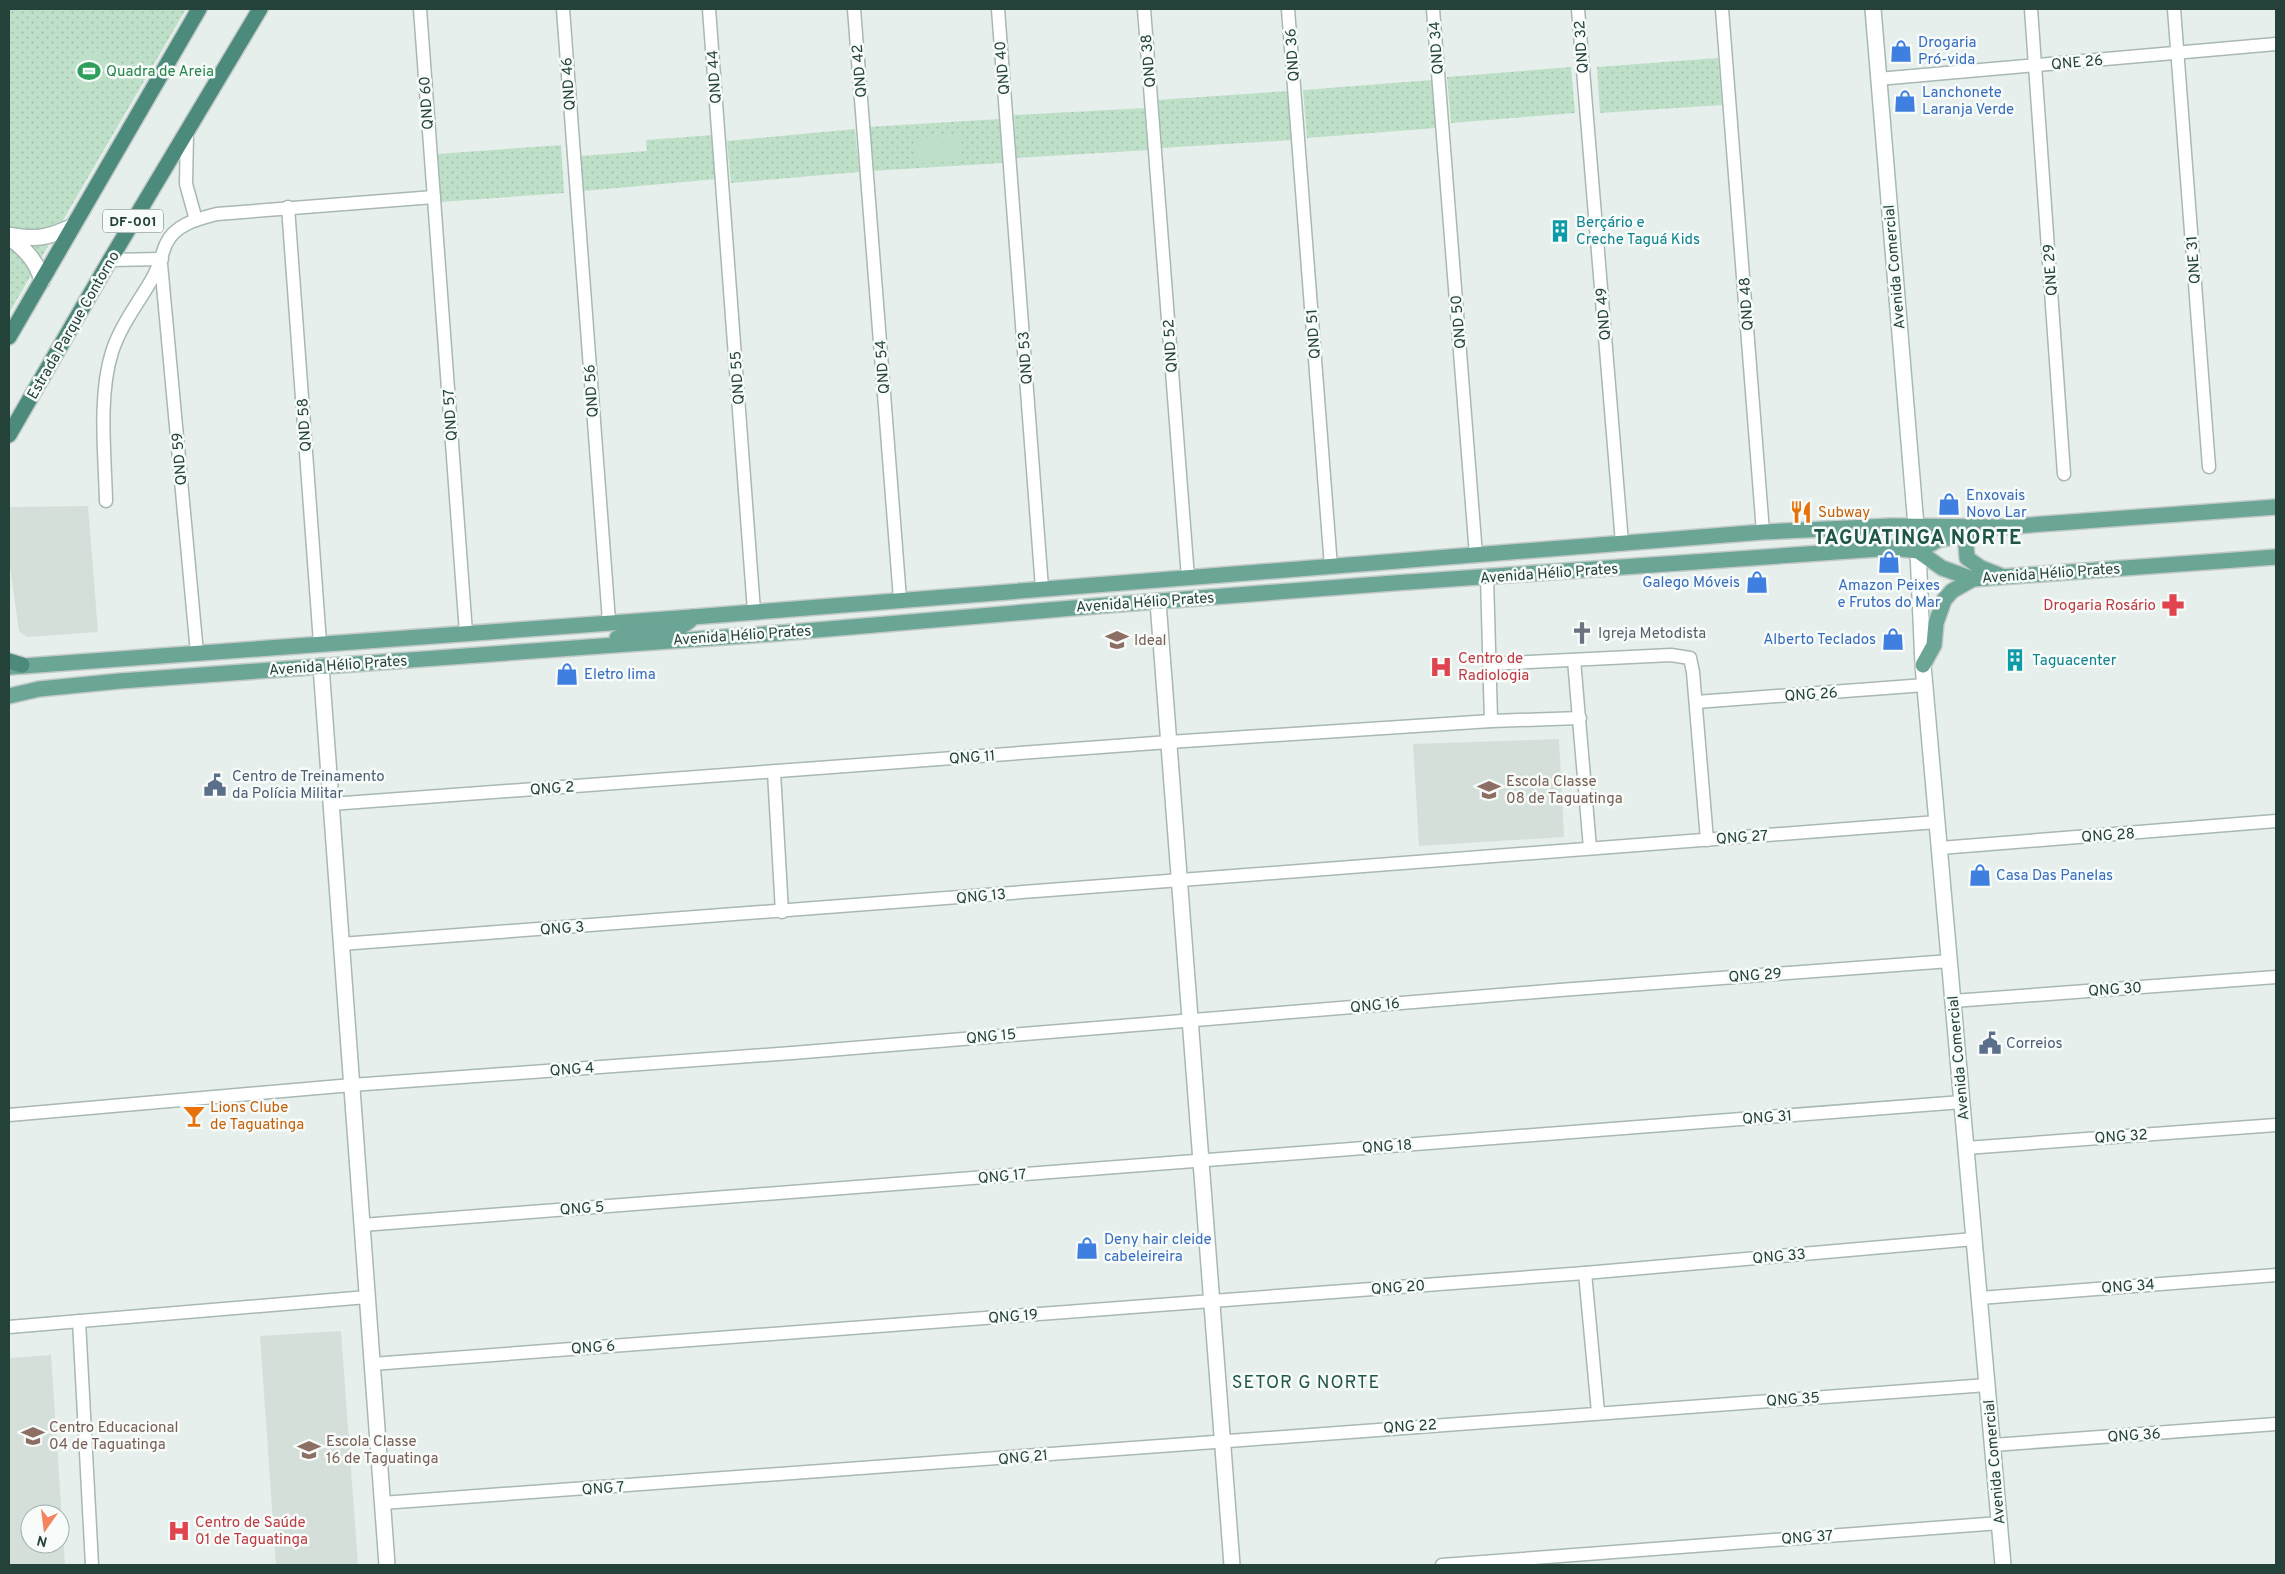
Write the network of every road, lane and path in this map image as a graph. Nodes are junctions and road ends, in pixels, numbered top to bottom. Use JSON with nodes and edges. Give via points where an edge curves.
{"nodes":[{"id":1,"x":199,"y":9,"type":"edge"},
{"id":2,"x":260,"y":9,"type":"edge"},
{"id":3,"x":420,"y":9,"type":"edge"},
{"id":4,"x":562,"y":9,"type":"edge"},
{"id":5,"x":709,"y":9,"type":"edge"},
{"id":6,"x":854,"y":9,"type":"edge"},
{"id":7,"x":998,"y":9,"type":"edge"},
{"id":8,"x":1144,"y":9,"type":"edge"},
{"id":9,"x":1288,"y":9,"type":"edge"},
{"id":10,"x":1433,"y":9,"type":"edge"},
{"id":11,"x":1578,"y":9,"type":"edge"},
{"id":12,"x":1722,"y":9,"type":"edge"},
{"id":13,"x":1874,"y":9,"type":"edge"},
{"id":14,"x":2031,"y":9,"type":"edge"},
{"id":15,"x":2174,"y":9,"type":"edge"},
{"id":16,"x":2276,"y":44,"type":"edge"},
{"id":17,"x":2177,"y":53,"type":"junction"},
{"id":18,"x":2035,"y":65,"type":"junction"},
{"id":19,"x":1878,"y":78,"type":"junction"},
{"id":20,"x":1584,"y":86,"type":"joint"},
{"id":21,"x":1439,"y":88,"type":"joint"},
{"id":22,"x":1296,"y":101,"type":"joint"},
{"id":23,"x":1152,"y":114,"type":"joint"},
{"id":24,"x":1007,"y":128,"type":"joint"},
{"id":25,"x":187,"y":131,"type":"junction"},
{"id":26,"x":864,"y":134,"type":"joint"},
{"id":27,"x":720,"y":146,"type":"joint"},
{"id":28,"x":574,"y":160,"type":"joint"},
{"id":29,"x":434,"y":197,"type":"junction"},
{"id":30,"x":288,"y":207,"type":"junction"},
{"id":31,"x":196,"y":220,"type":"junction"},
{"id":32,"x":73,"y":226,"type":"junction"},
{"id":33,"x":9,"y":236,"type":"edge"},
{"id":34,"x":110,"y":260,"type":"junction"},
{"id":35,"x":161,"y":261,"type":"junction"},
{"id":36,"x":42,"y":281,"type":"junction"},
{"id":37,"x":9,"y":337,"type":"edge"},
{"id":38,"x":9,"y":435,"type":"edge"},
{"id":39,"x":2209,"y":466,"type":"dead end"},
{"id":40,"x":2064,"y":474,"type":"dead end"},
{"id":41,"x":106,"y":501,"type":"dead end"},
{"id":42,"x":2276,"y":508,"type":"edge"},
{"id":43,"x":1916,"y":526,"type":"junction"},
{"id":44,"x":2002,"y":527,"type":"junction"},
{"id":45,"x":1763,"y":532,"type":"junction"},
{"id":46,"x":1973,"y":533,"type":"junction"},
{"id":47,"x":1622,"y":542,"type":"junction"},
{"id":48,"x":1550,"y":549,"type":"junction"},
{"id":49,"x":1918,"y":551,"type":"junction"},
{"id":50,"x":1476,"y":555,"type":"junction"},
{"id":51,"x":2276,"y":557,"type":"edge"},
{"id":52,"x":1331,"y":567,"type":"junction"},
{"id":53,"x":1486,"y":577,"type":"junction"},
{"id":54,"x":2002,"y":577,"type":"junction"},
{"id":55,"x":1188,"y":578,"type":"junction"},
{"id":56,"x":1973,"y":579,"type":"junction"},
{"id":57,"x":1042,"y":588,"type":"junction"},
{"id":58,"x":900,"y":599,"type":"junction"},
{"id":59,"x":1158,"y":602,"type":"junction"},
{"id":60,"x":1108,"y":604,"type":"junction"},
{"id":61,"x":754,"y":611,"type":"junction"},
{"id":62,"x":693,"y":616,"type":"junction"},
{"id":63,"x":609,"y":621,"type":"junction"},
{"id":64,"x":466,"y":633,"type":"junction"},
{"id":65,"x":320,"y":643,"type":"junction"},
{"id":66,"x":600,"y":646,"type":"junction"},
{"id":67,"x":197,"y":653,"type":"junction"},
{"id":68,"x":1574,"y":660,"type":"junction"},
{"id":69,"x":13,"y":664,"type":"edge"},
{"id":70,"x":1489,"y":664,"type":"junction"},
{"id":71,"x":1923,"y":665,"type":"junction"},
{"id":72,"x":320,"y":666,"type":"junction"},
{"id":73,"x":1925,"y":685,"type":"junction"},
{"id":74,"x":9,"y":696,"type":"edge"},
{"id":75,"x":1696,"y":702,"type":"junction"},
{"id":76,"x":1580,"y":718,"type":"junction"},
{"id":77,"x":1491,"y":721,"type":"junction"},
{"id":78,"x":1169,"y":742,"type":"junction"},
{"id":79,"x":774,"y":772,"type":"junction"},
{"id":80,"x":331,"y":804,"type":"junction"},
{"id":81,"x":2276,"y":821,"type":"edge"},
{"id":82,"x":1937,"y":822,"type":"junction"},
{"id":83,"x":1707,"y":840,"type":"junction"},
{"id":84,"x":1590,"y":848,"type":"junction"},
{"id":85,"x":1940,"y":848,"type":"junction"},
{"id":86,"x":1547,"y":852,"type":"joint"},
{"id":87,"x":1179,"y":879,"type":"junction"},
{"id":88,"x":782,"y":912,"type":"junction"},
{"id":89,"x":341,"y":944,"type":"junction"},
{"id":90,"x":1950,"y":961,"type":"junction"},
{"id":91,"x":2276,"y":977,"type":"edge"},
{"id":92,"x":1560,"y":990,"type":"joint"},
{"id":93,"x":1953,"y":1001,"type":"junction"},
{"id":94,"x":1190,"y":1020,"type":"junction"},
{"id":95,"x":792,"y":1053,"type":"joint"},
{"id":96,"x":352,"y":1085,"type":"junction"},
{"id":97,"x":1962,"y":1102,"type":"junction"},
{"id":98,"x":9,"y":1114,"type":"edge"},
{"id":99,"x":2276,"y":1125,"type":"edge"},
{"id":100,"x":1572,"y":1132,"type":"joint"},
{"id":101,"x":1966,"y":1148,"type":"junction"},
{"id":102,"x":1201,"y":1160,"type":"junction"},
{"id":103,"x":802,"y":1192,"type":"joint"},
{"id":104,"x":362,"y":1225,"type":"junction"},
{"id":105,"x":1974,"y":1239,"type":"junction"},
{"id":106,"x":1585,"y":1273,"type":"junction"},
{"id":107,"x":2276,"y":1275,"type":"edge"},
{"id":108,"x":367,"y":1298,"type":"junction"},
{"id":109,"x":1980,"y":1298,"type":"junction"},
{"id":110,"x":1212,"y":1300,"type":"junction"},
{"id":111,"x":79,"y":1321,"type":"junction"},
{"id":112,"x":9,"y":1327,"type":"edge"},
{"id":113,"x":814,"y":1331,"type":"joint"},
{"id":114,"x":372,"y":1364,"type":"junction"},
{"id":115,"x":1987,"y":1385,"type":"junction"},
{"id":116,"x":1598,"y":1412,"type":"junction"},
{"id":117,"x":2276,"y":1424,"type":"edge"},
{"id":118,"x":1222,"y":1440,"type":"junction"},
{"id":119,"x":1993,"y":1445,"type":"junction"},
{"id":120,"x":824,"y":1473,"type":"joint"},
{"id":121,"x":382,"y":1503,"type":"junction"},
{"id":122,"x":2000,"y":1523,"type":"junction"},
{"id":123,"x":92,"y":1565,"type":"edge"},
{"id":124,"x":387,"y":1565,"type":"edge"},
{"id":125,"x":1232,"y":1565,"type":"edge"},
{"id":126,"x":1442,"y":1565,"type":"edge"},
{"id":127,"x":2003,"y":1565,"type":"edge"}],
"edges":[{"from":1,"to":32,"type":"highway","number":"DF-001"},
{"from":2,"to":25,"type":"highway","name":"Estrada Parque Contorno","number":"DF-001"},
{"from":3,"to":29,"type":"street","name":"QND 60"},
{"from":4,"to":28,"type":"street","name":"QND 46"},
{"from":5,"to":27,"type":"street","name":"QND 44"},
{"from":6,"to":26,"type":"street","name":"QND 42"},
{"from":7,"to":24,"type":"street","name":"QND 40"},
{"from":8,"to":23,"type":"street","name":"QND 38"},
{"from":9,"to":22,"type":"street","name":"QND 36"},
{"from":10,"to":21,"type":"street","name":"QND 34"},
{"from":11,"to":20,"type":"street","name":"QND 32"},
{"from":12,"to":45,"type":"street","name":"QND 48"},
{"from":13,"to":19,"type":"street","name":"Avenida Comercial"},
{"from":14,"to":18,"type":"street","name":"QNE 29"},
{"from":15,"to":17,"type":"street","name":"QNE 31"},
{"from":16,"to":17,"type":"street","name":"QNE 26"},
{"from":17,"to":18,"type":"street","name":"QNE 26"},
{"from":17,"to":39,"type":"street","name":"QNE 31"},
{"from":18,"to":19,"type":"street","name":"QNE 26"},
{"from":18,"to":40,"type":"street","name":"QNE 29"},
{"from":19,"to":43,"type":"street","name":"Avenida Comercial"},
{"from":20,"to":47,"type":"street","name":"QND 49"},
{"from":21,"to":50,"type":"street","name":"QND 50"},
{"from":22,"to":52,"type":"street","name":"QND 51"},
{"from":23,"to":55,"type":"street","name":"QND 52"},
{"from":24,"to":57,"type":"street","name":"QND 53"},
{"from":25,"to":31,"type":"street","via":[[186,184]]},
{"from":25,"to":34,"type":"highway","name":"Estrada Parque Contorno","number":"DF-001"},
{"from":26,"to":58,"type":"street","name":"QND 54"},
{"from":27,"to":61,"type":"street","name":"QND 55"},
{"from":28,"to":63,"type":"street","name":"QND 56"},
{"from":29,"to":30,"type":"street"},
{"from":29,"to":64,"type":"street","name":"QND 57"},
{"from":30,"to":31,"type":"street","via":[[217,214]]},
{"from":30,"to":65,"type":"street","name":"QND 58"},
{"from":31,"to":35,"type":"street","via":[[174,232],[166,243]]},
{"from":32,"to":33,"type":"street","via":[[49,237]]},
{"from":32,"to":36,"type":"highway","number":"DF-001"},
{"from":33,"to":36,"type":"street","via":[[32,258]]},
{"from":34,"to":35,"type":"street"},
{"from":34,"to":38,"type":"highway","name":"Estrada Parque Contorno","number":"DF-001"},
{"from":35,"to":41,"type":"street","via":[[114,345],[109,362],[104,411]]},
{"from":35,"to":67,"type":"street","name":"QND 59"},
{"from":36,"to":37,"type":"highway","number":"DF-001"},
{"from":42,"to":44,"type":"main road","name":"Avenida Hélio Prates"},
{"from":43,"to":44,"type":"main road","name":"Avenida Hélio Prates"},
{"from":43,"to":45,"type":"main road","name":"Avenida Hélio Prates"},
{"from":44,"to":46,"type":"main road"},
{"from":45,"to":47,"type":"main road","name":"Avenida Hélio Prates"},
{"from":46,"to":49,"type":"main road","via":[[1938,540]]},
{"from":46,"to":54,"type":"main road","via":[[1966,544],[1967,558]]},
{"from":47,"to":48,"type":"main road","name":"Avenida Hélio Prates"},
{"from":48,"to":50,"type":"main road","name":"Avenida Hélio Prates"},
{"from":48,"to":53,"type":"main road","via":[[1556,557],[1551,564],[1513,566]]},
{"from":49,"to":53,"type":"main road","name":"Avenida Hélio Prates","via":[[1893,548]]},
{"from":49,"to":56,"type":"main road","name":"Avenida Hélio Prates","via":[[1942,568]]},
{"from":49,"to":71,"type":"street","name":"Avenida Comercial"},
{"from":50,"to":52,"type":"main road","name":"Avenida Hélio Prates"},
{"from":51,"to":54,"type":"main road","name":"Avenida Hélio Prates"},
{"from":52,"to":55,"type":"main road","name":"Avenida Hélio Prates"},
{"from":53,"to":59,"type":"main road","name":"Avenida Hélio Prates"},
{"from":53,"to":70,"type":"street"},
{"from":54,"to":56,"type":"main road","name":"Avenida Hélio Prates"},
{"from":55,"to":57,"type":"main road","name":"Avenida Hélio Prates"},
{"from":55,"to":60,"type":"main road","via":[[1186,586],[1179,590],[1114,597]]},
{"from":56,"to":71,"type":"main road","via":[[1952,591],[1944,600],[1936,623],[1934,644]]},
{"from":57,"to":58,"type":"main road","name":"Avenida Hélio Prates"},
{"from":58,"to":61,"type":"main road","name":"Avenida Hélio Prates"},
{"from":59,"to":60,"type":"main road","name":"Avenida Hélio Prates"},
{"from":59,"to":78,"type":"street"},
{"from":60,"to":66,"type":"main road","name":"Avenida Hélio Prates"},
{"from":61,"to":62,"type":"main road","name":"Avenida Hélio Prates"},
{"from":62,"to":63,"type":"main road","name":"Avenida Hélio Prates"},
{"from":62,"to":66,"type":"main road","via":[[680,628],[627,634]]},
{"from":63,"to":64,"type":"main road","name":"Avenida Hélio Prates"},
{"from":64,"to":65,"type":"main road","name":"Avenida Hélio Prates"},
{"from":65,"to":67,"type":"main road","name":"Avenida Hélio Prates"},
{"from":66,"to":72,"type":"main road","name":"Avenida Hélio Prates"},
{"from":67,"to":69,"type":"main road","name":"Avenida Hélio Prates"},
{"from":68,"to":70,"type":"street"},
{"from":68,"to":75,"type":"street","via":[[1688,656],[1692,663]]},
{"from":68,"to":76,"type":"street"},
{"from":70,"to":77,"type":"street"},
{"from":71,"to":73,"type":"street","name":"Avenida Comercial"},
{"from":72,"to":74,"type":"main road","name":"Avenida Hélio Prates","via":[[39,689]]},
{"from":72,"to":80,"type":"street"},
{"from":73,"to":75,"type":"street","name":"QNG 26"},
{"from":73,"to":82,"type":"street","name":"Avenida Comercial"},
{"from":75,"to":83,"type":"street"},
{"from":76,"to":77,"type":"street","name":"QNG 11"},
{"from":76,"to":84,"type":"street"},
{"from":77,"to":78,"type":"street","name":"QNG 11"},
{"from":78,"to":79,"type":"street","name":"QNG 11"},
{"from":78,"to":87,"type":"street"},
{"from":79,"to":80,"type":"street","name":"QNG 2"},
{"from":79,"to":88,"type":"street"},
{"from":80,"to":89,"type":"street"},
{"from":81,"to":85,"type":"street","name":"QNG 28"},
{"from":82,"to":83,"type":"street","name":"QNG 27"},
{"from":82,"to":85,"type":"street","name":"Avenida Comercial"},
{"from":83,"to":84,"type":"street","name":"QNG 27"},
{"from":84,"to":86,"type":"street","name":"QNG 27"},
{"from":85,"to":90,"type":"street","name":"Avenida Comercial"},
{"from":86,"to":87,"type":"street","name":"QNG 13"},
{"from":87,"to":88,"type":"street","name":"QNG 13"},
{"from":87,"to":94,"type":"street"},
{"from":88,"to":89,"type":"street","name":"QNG 3"},
{"from":89,"to":96,"type":"street"},
{"from":90,"to":92,"type":"street","name":"QNG 29"},
{"from":90,"to":93,"type":"street","name":"Avenida Comercial"},
{"from":91,"to":93,"type":"street","name":"QNG 30"},
{"from":92,"to":94,"type":"street","name":"QNG 16"},
{"from":93,"to":97,"type":"street","name":"Avenida Comercial"},
{"from":94,"to":95,"type":"street","name":"QNG 15"},
{"from":94,"to":102,"type":"street"},
{"from":95,"to":96,"type":"street","name":"QNG 4"},
{"from":96,"to":98,"type":"street","name":"QNG 4"},
{"from":96,"to":104,"type":"street"},
{"from":97,"to":100,"type":"street","name":"QNG 31"},
{"from":97,"to":101,"type":"street","name":"Avenida Comercial"},
{"from":99,"to":101,"type":"street","name":"QNG 32"},
{"from":100,"to":102,"type":"street","name":"QNG 18"},
{"from":101,"to":105,"type":"street","name":"Avenida Comercial"},
{"from":102,"to":103,"type":"street","name":"QNG 17"},
{"from":102,"to":110,"type":"street"},
{"from":103,"to":104,"type":"street","name":"QNG 5"},
{"from":104,"to":108,"type":"street"},
{"from":105,"to":106,"type":"street","name":"QNG 33"},
{"from":105,"to":109,"type":"street","name":"Avenida Comercial"},
{"from":106,"to":110,"type":"street","name":"QNG 20"},
{"from":106,"to":116,"type":"street"},
{"from":107,"to":109,"type":"street","name":"QNG 34"},
{"from":108,"to":111,"type":"street"},
{"from":108,"to":114,"type":"street"},
{"from":109,"to":115,"type":"street","name":"Avenida Comercial"},
{"from":110,"to":113,"type":"street","name":"QNG 19"},
{"from":110,"to":118,"type":"street"},
{"from":111,"to":112,"type":"street"},
{"from":111,"to":123,"type":"street"},
{"from":113,"to":114,"type":"street","name":"QNG 6"},
{"from":114,"to":121,"type":"street"},
{"from":115,"to":116,"type":"street","name":"QNG 35"},
{"from":115,"to":119,"type":"street","name":"Avenida Comercial"},
{"from":116,"to":118,"type":"street","name":"QNG 22"},
{"from":117,"to":119,"type":"street","name":"QNG 36"},
{"from":118,"to":120,"type":"street","name":"QNG 21"},
{"from":118,"to":125,"type":"street"},
{"from":119,"to":122,"type":"street","name":"Avenida Comercial"},
{"from":120,"to":121,"type":"street","name":"QNG 7"},
{"from":121,"to":124,"type":"street"},
{"from":122,"to":126,"type":"street","name":"QNG 37"},
{"from":122,"to":127,"type":"street","name":"Avenida Comercial"}]}
